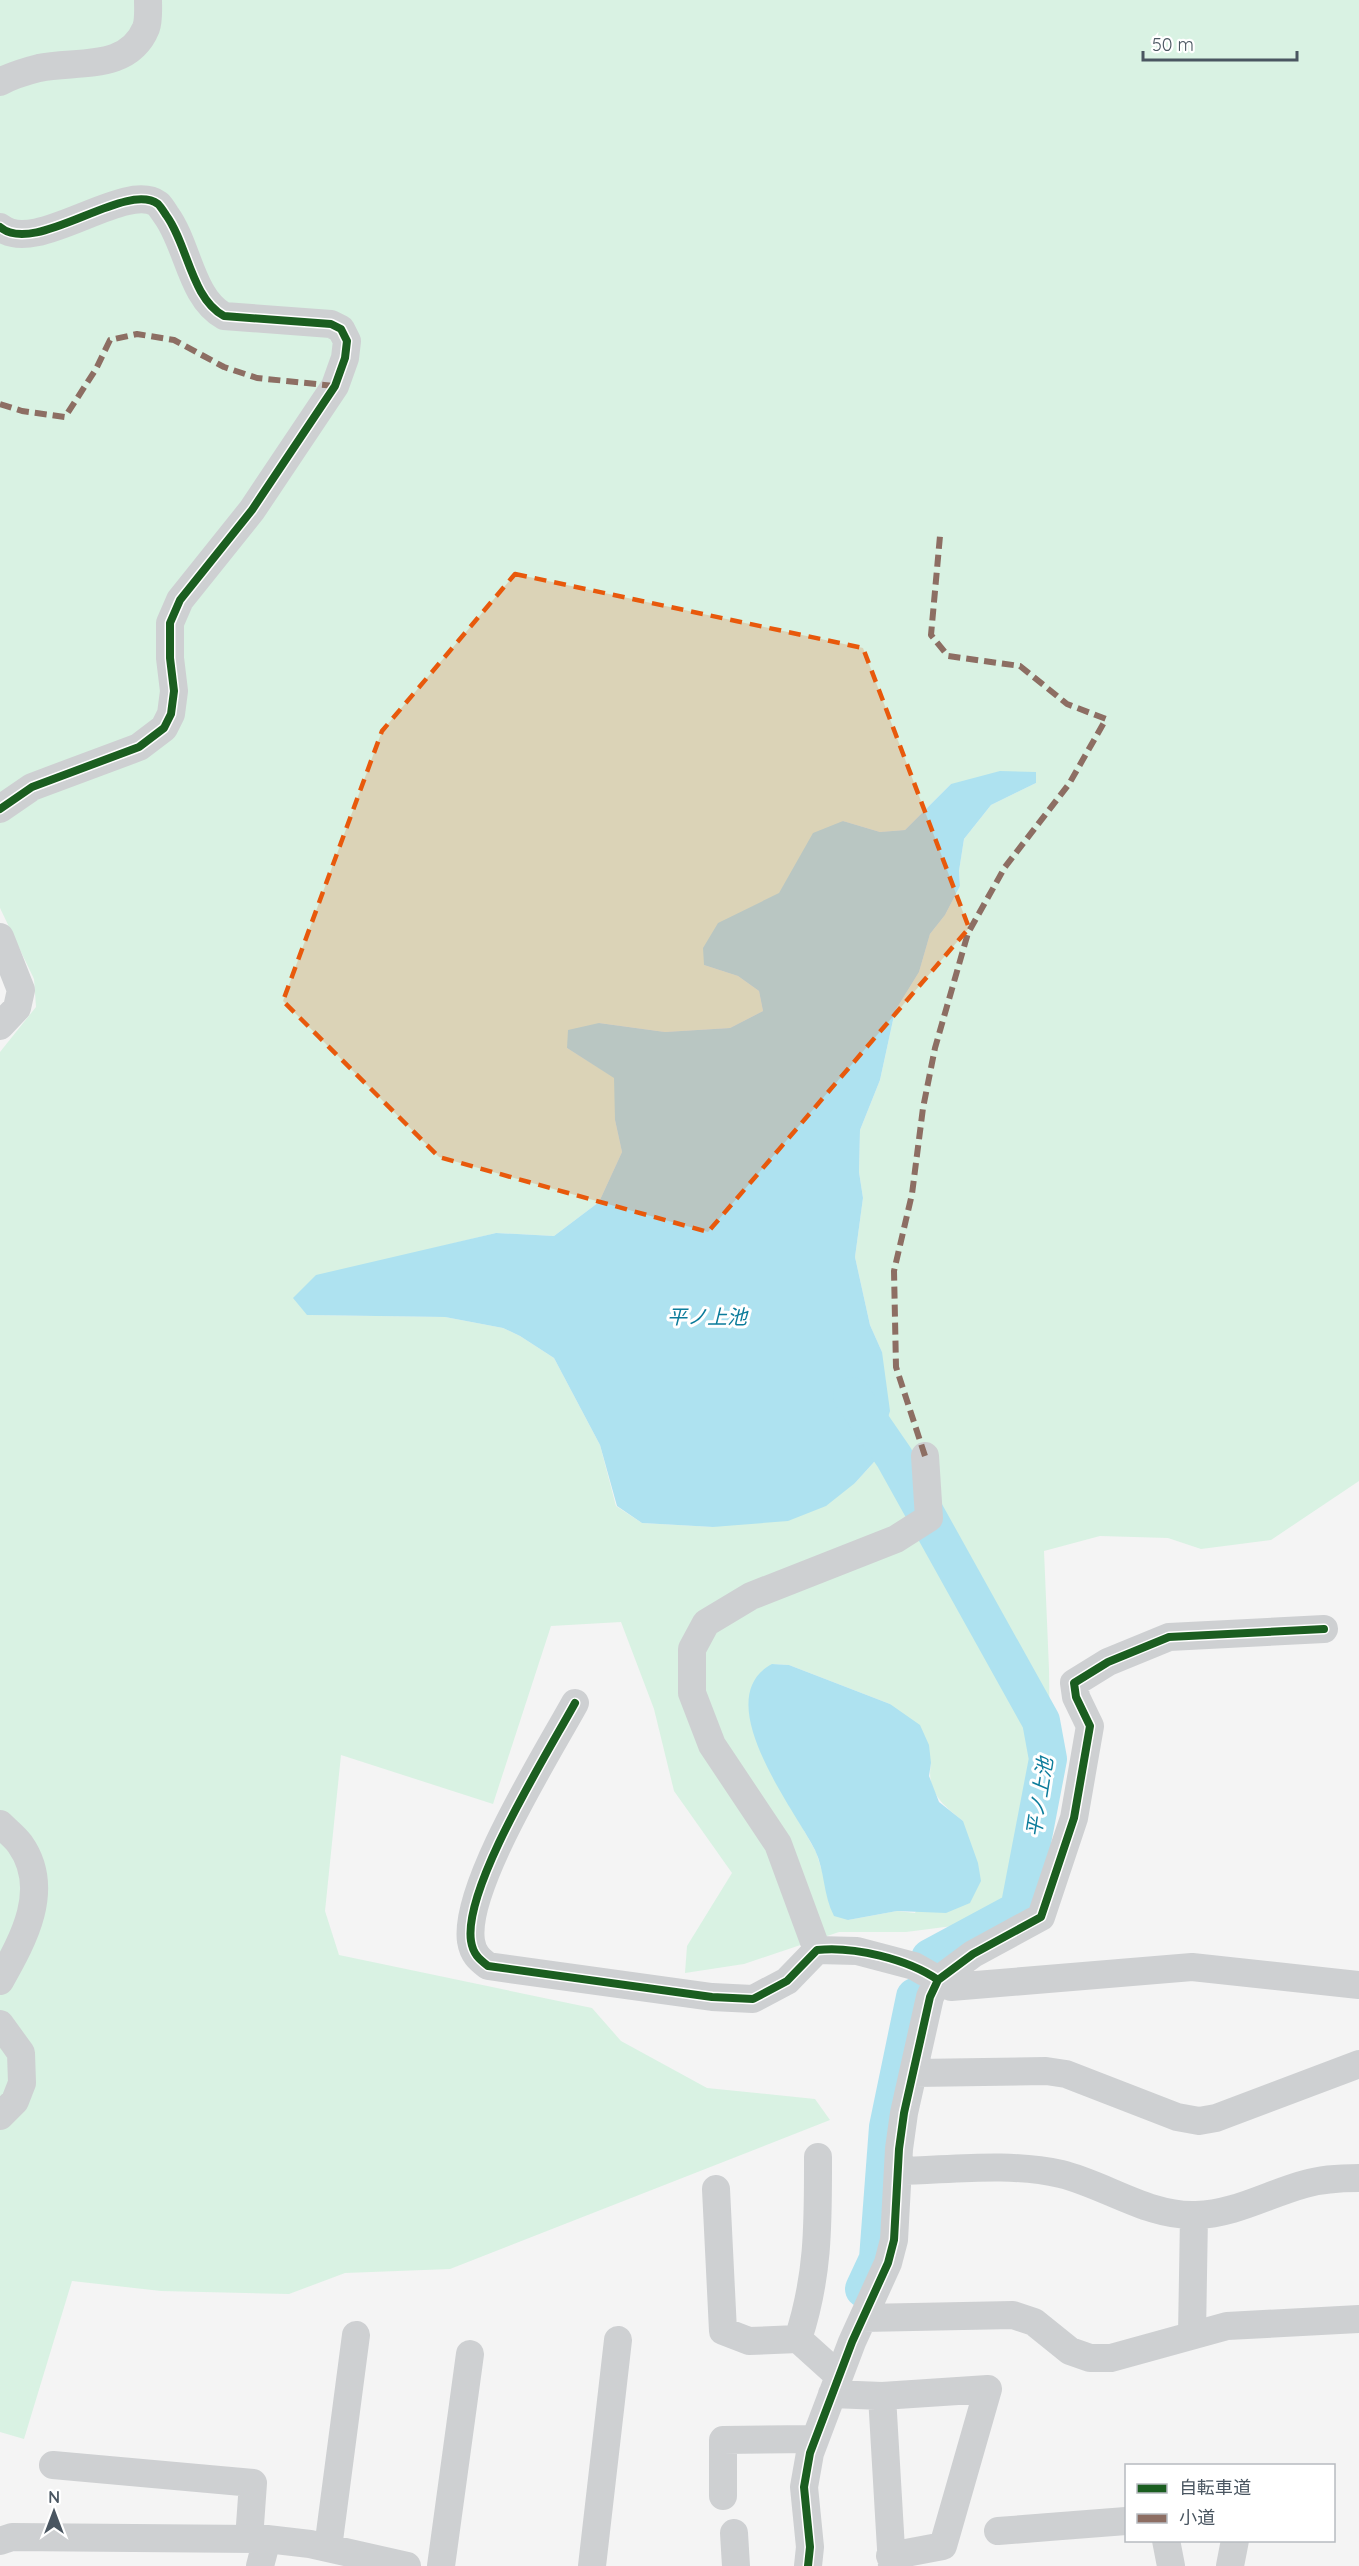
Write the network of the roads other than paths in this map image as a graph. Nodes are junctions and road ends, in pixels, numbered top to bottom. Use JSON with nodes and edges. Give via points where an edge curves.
{"nodes":[{"id":1,"x":148,"y":0,"type":"edge"},
{"id":2,"x":0,"y":82,"type":"edge"},
{"id":3,"x":0,"y":227,"type":"edge"},
{"id":4,"x":0,"y":809,"type":"edge"},
{"id":5,"x":0,"y":937,"type":"edge"},
{"id":6,"x":0,"y":1026,"type":"edge"},
{"id":7,"x":925,"y":1456,"type":"dead end"},
{"id":8,"x":1324,"y":1629,"type":"dead end"},
{"id":9,"x":575,"y":1703,"type":"dead end"},
{"id":10,"x":0,"y":1824,"type":"edge"},
{"id":11,"x":817,"y":1950,"type":"junction"},
{"id":12,"x":938,"y":1980,"type":"junction"},
{"id":13,"x":0,"y":1982,"type":"edge"},
{"id":14,"x":1359,"y":1985,"type":"edge"},
{"id":15,"x":0,"y":2024,"type":"edge"},
{"id":16,"x":1359,"y":2064,"type":"edge"},
{"id":17,"x":915,"y":2073,"type":"junction"},
{"id":18,"x":0,"y":2116,"type":"edge"},
{"id":19,"x":818,"y":2157,"type":"dead end"},
{"id":20,"x":898,"y":2171,"type":"junction"},
{"id":21,"x":1359,"y":2178,"type":"edge"},
{"id":22,"x":716,"y":2189,"type":"dead end"},
{"id":23,"x":1194,"y":2216,"type":"junction"},
{"id":24,"x":863,"y":2318,"type":"junction"},
{"id":25,"x":1359,"y":2319,"type":"edge"},
{"id":26,"x":356,"y":2335,"type":"dead end"},
{"id":27,"x":1192,"y":2336,"type":"junction"},
{"id":28,"x":618,"y":2340,"type":"dead end"},
{"id":29,"x":470,"y":2354,"type":"dead end"},
{"id":30,"x":819,"y":2362,"type":"junction"},
{"id":31,"x":882,"y":2396,"type":"junction"},
{"id":32,"x":806,"y":2440,"type":"junction"},
{"id":33,"x":53,"y":2465,"type":"dead end"},
{"id":34,"x":723,"y":2496,"type":"dead end"},
{"id":35,"x":1125,"y":2521,"type":"edge"},
{"id":36,"x":998,"y":2531,"type":"dead end"},
{"id":37,"x":734,"y":2533,"type":"dead end"},
{"id":38,"x":258,"y":2539,"type":"junction"},
{"id":39,"x":0,"y":2541,"type":"edge"},
{"id":40,"x":1166,"y":2542,"type":"edge"},
{"id":41,"x":1235,"y":2542,"type":"edge"},
{"id":42,"x":328,"y":2548,"type":"junction"},
{"id":43,"x":891,"y":2561,"type":"edge"},
{"id":44,"x":260,"y":2566,"type":"edge"},
{"id":45,"x":407,"y":2566,"type":"edge"},
{"id":46,"x":441,"y":2566,"type":"edge"},
{"id":47,"x":592,"y":2566,"type":"edge"},
{"id":48,"x":736,"y":2566,"type":"edge"},
{"id":49,"x":808,"y":2566,"type":"edge"},
{"id":50,"x":1170,"y":2566,"type":"edge"},
{"id":51,"x":1230,"y":2566,"type":"edge"}],
"edges":[{"from":1,"to":2,"type":"street","via":[[147,25],[139,41],[123,54],[94,64],[40,68]]},
{"from":3,"to":4,"type":"street","via":[[21,233],[46,231],[122,202],[140,199],[157,204],[175,227],[204,298],[213,310],[224,316],[331,324],[341,329],[347,341],[335,386],[252,510],[180,600],[170,623],[174,691],[171,714],[164,728],[139,747],[32,787]]},
{"from":5,"to":6,"type":"street","via":[[21,990],[17,1008]]},
{"from":7,"to":11,"type":"street","via":[[929,1518],[896,1539],[751,1596],[706,1623],[692,1648],[692,1693],[712,1745],[778,1845]]},
{"from":8,"to":12,"type":"street","via":[[1169,1637],[1108,1662],[1074,1683],[1076,1697],[1090,1726],[1074,1818],[1041,1917],[973,1954]]},
{"from":9,"to":11,"type":"street","via":[[494,1852],[474,1906],[471,1940],[476,1957],[488,1966],[712,1997],[753,1999],[788,1981]]},
{"from":10,"to":13,"type":"street","via":[[20,1844],[33,1871],[33,1909],[22,1941]]},
{"from":11,"to":12,"type":"street","via":[[858,1951],[914,1966]]},
{"from":12,"to":14,"type":"street","via":[[951,1987],[1192,1967]]},
{"from":12,"to":17,"type":"street","via":[[930,1997]]},
{"from":15,"to":18,"type":"street","via":[[21,2054],[22,2084],[15,2101]]},
{"from":16,"to":17,"type":"street","via":[[1216,2118],[1198,2121],[1177,2117],[1066,2074]]},
{"from":17,"to":20,"type":"street","via":[[904,2113]]},
{"from":19,"to":30,"type":"street","via":[[818,2241],[810,2304]]},
{"from":20,"to":23,"type":"street","via":[[1030,2168],[1064,2175],[1152,2208]]},
{"from":20,"to":24,"type":"street","via":[[894,2240]]},
{"from":21,"to":23,"type":"street","via":[[1306,2183],[1225,2212]]},
{"from":22,"to":30,"type":"street","via":[[723,2331]]},
{"from":23,"to":27,"type":"street"},
{"from":24,"to":27,"type":"street","via":[[1013,2315],[1034,2322],[1070,2351],[1090,2358],[1111,2358]]},
{"from":24,"to":30,"type":"street"},
{"from":25,"to":27,"type":"street","via":[[1227,2326]]},
{"from":26,"to":42,"type":"street"},
{"from":28,"to":47,"type":"street"},
{"from":29,"to":46,"type":"street"},
{"from":30,"to":31,"type":"street"},
{"from":30,"to":32,"type":"street"},
{"from":31,"to":43,"type":"street"},
{"from":31,"to":43,"type":"street","via":[[988,2389],[943,2546]]},
{"from":32,"to":34,"type":"street","via":[[723,2440]]},
{"from":32,"to":49,"type":"street","via":[[810,2453],[804,2487]]},
{"from":33,"to":38,"type":"street","via":[[254,2483]]},
{"from":35,"to":36,"type":"street"},
{"from":37,"to":48,"type":"street"},
{"from":38,"to":39,"type":"street","via":[[12,2537]]},
{"from":38,"to":42,"type":"street"},
{"from":38,"to":44,"type":"street"},
{"from":40,"to":50,"type":"street"},
{"from":41,"to":51,"type":"street"},
{"from":42,"to":45,"type":"street"}]}
